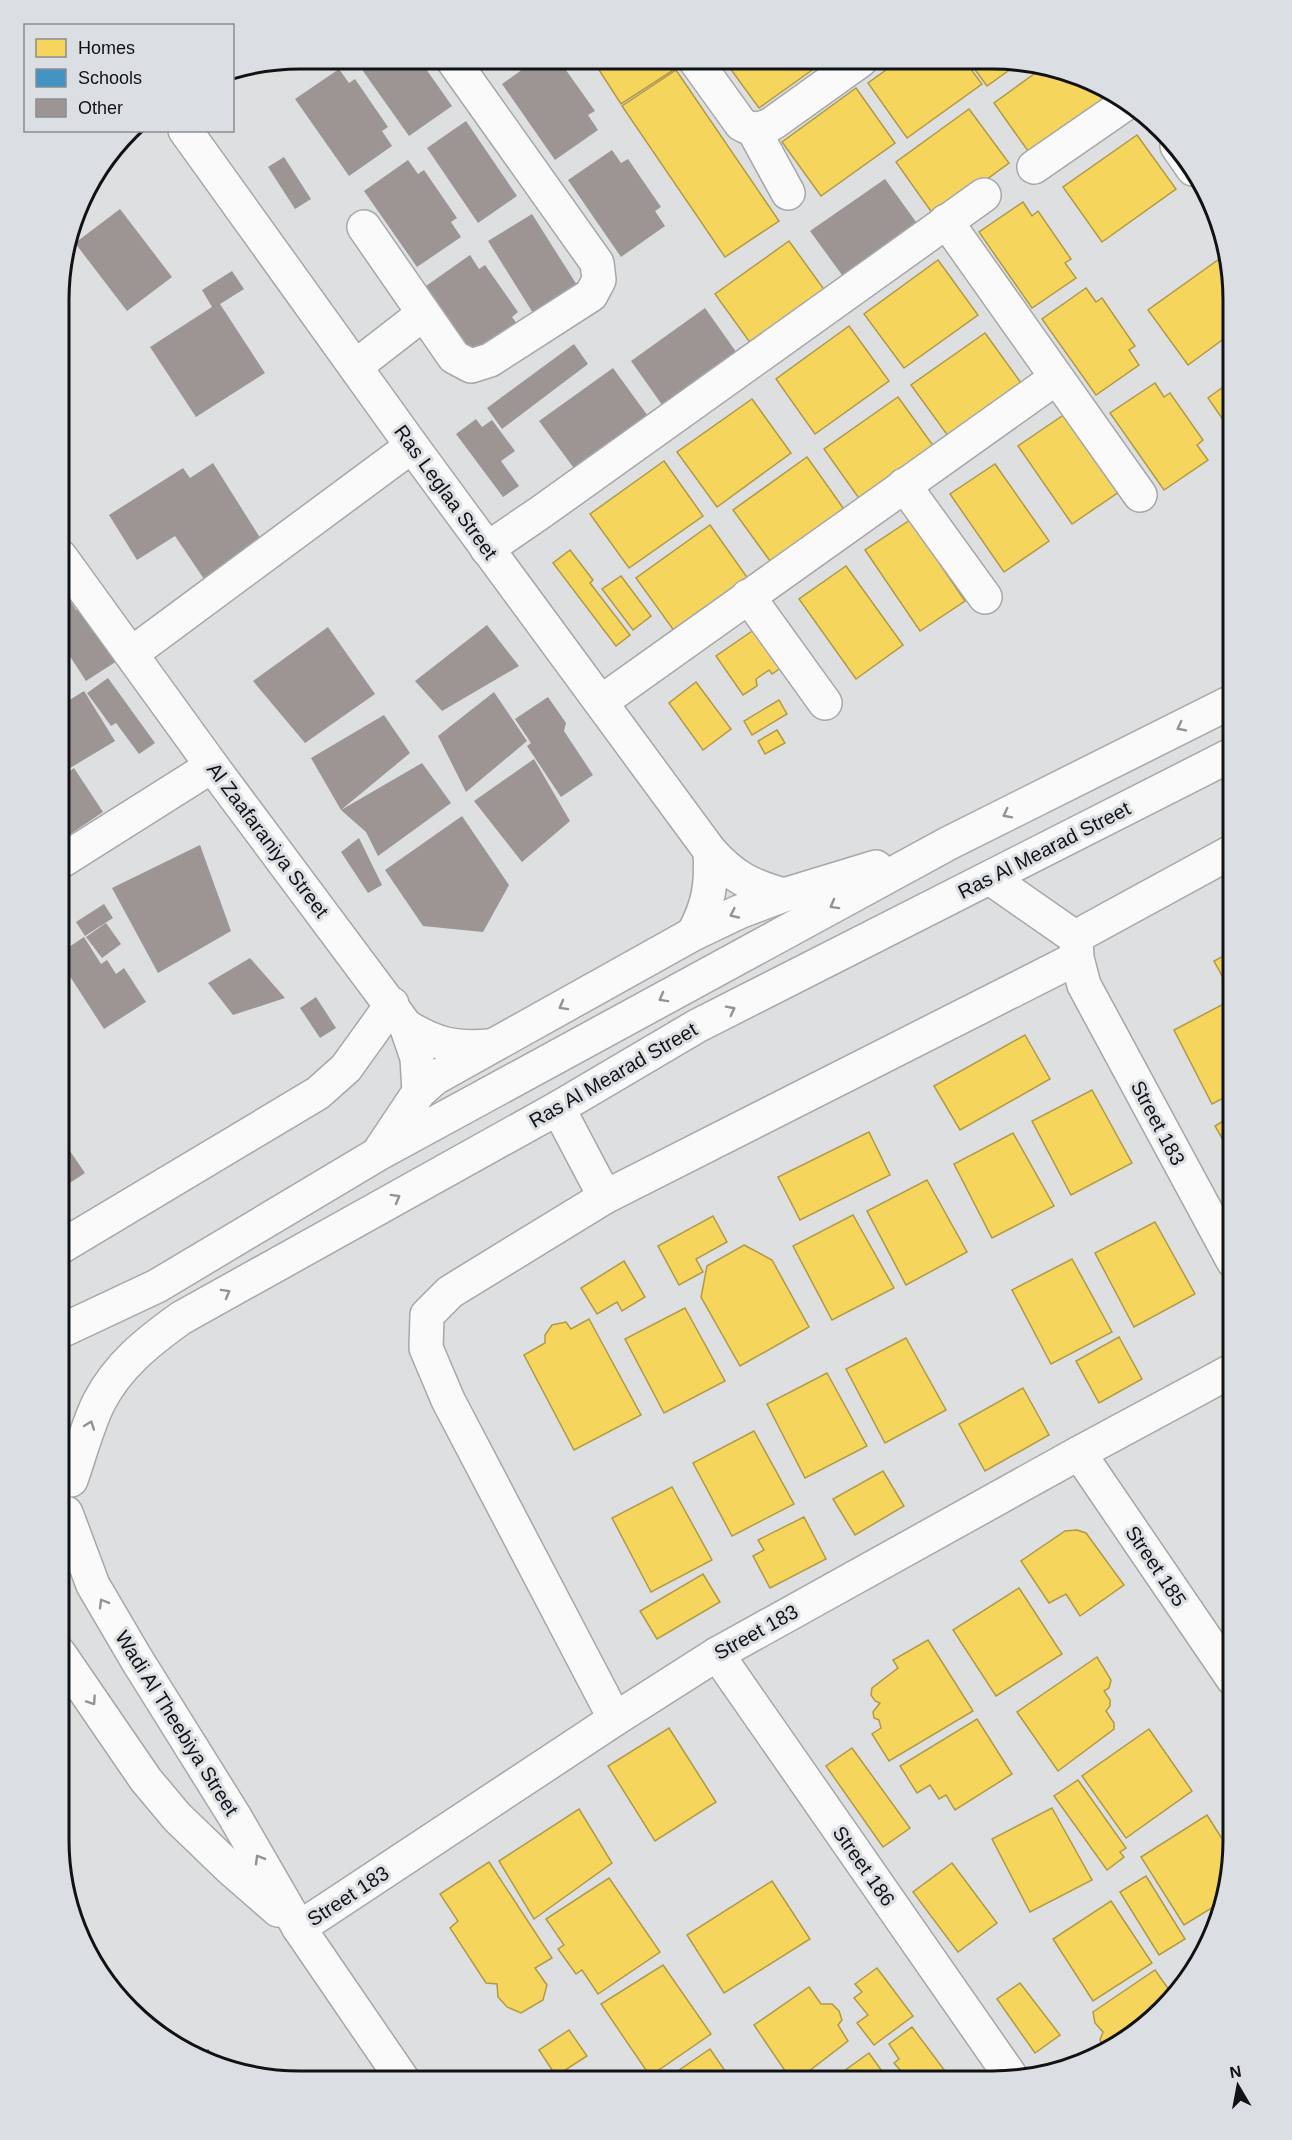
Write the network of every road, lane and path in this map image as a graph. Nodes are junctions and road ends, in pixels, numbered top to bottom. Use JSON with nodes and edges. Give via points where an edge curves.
{"nodes":[{"id":1,"x":459,"y":69,"type":"edge"},
{"id":2,"x":701,"y":69,"type":"edge"},
{"id":3,"x":849,"y":69,"type":"edge"},
{"id":4,"x":1120,"y":108,"type":"edge"},
{"id":5,"x":753,"y":129,"type":"junction"},
{"id":6,"x":186,"y":132,"type":"edge"},
{"id":7,"x":1034,"y":167,"type":"dead end"},
{"id":8,"x":788,"y":193,"type":"dead end"},
{"id":9,"x":984,"y":195,"type":"dead end"},
{"id":10,"x":946,"y":221,"type":"junction"},
{"id":11,"x":364,"y":227,"type":"dead end"},
{"id":12,"x":423,"y":314,"type":"junction"},
{"id":13,"x":356,"y":366,"type":"junction"},
{"id":14,"x":1056,"y":378,"type":"junction"},
{"id":15,"x":412,"y":446,"type":"junction"},
{"id":16,"x":904,"y":485,"type":"junction"},
{"id":17,"x":1140,"y":495,"type":"dead end"},
{"id":18,"x":487,"y":549,"type":"junction"},
{"id":19,"x":69,"y":568,"type":"edge"},
{"id":20,"x":748,"y":596,"type":"junction"},
{"id":21,"x":985,"y":597,"type":"dead end"},
{"id":22,"x":131,"y":654,"type":"junction"},
{"id":23,"x":601,"y":702,"type":"junction"},
{"id":24,"x":825,"y":703,"type":"dead end"},
{"id":25,"x":1223,"y":705,"type":"edge"},
{"id":26,"x":1223,"y":759,"type":"edge"},
{"id":27,"x":212,"y":766,"type":"junction"},
{"id":28,"x":949,"y":843,"type":"junction"},
{"id":29,"x":710,"y":851,"type":"junction"},
{"id":30,"x":69,"y":856,"type":"edge"},
{"id":31,"x":1223,"y":858,"type":"edge"},
{"id":32,"x":990,"y":878,"type":"junction"},
{"id":33,"x":784,"y":895,"type":"junction"},
{"id":34,"x":693,"y":934,"type":"junction"},
{"id":35,"x":1079,"y":960,"type":"junction"},
{"id":36,"x":399,"y":1015,"type":"junction"},
{"id":37,"x":491,"y":1046,"type":"junction"},
{"id":38,"x":419,"y":1092,"type":"junction"},
{"id":39,"x":558,"y":1107,"type":"junction"},
{"id":40,"x":378,"y":1154,"type":"junction"},
{"id":41,"x":605,"y":1197,"type":"junction"},
{"id":42,"x":1223,"y":1241,"type":"edge"},
{"id":43,"x":69,"y":1242,"type":"edge"},
{"id":44,"x":69,"y":1327,"type":"edge"},
{"id":45,"x":1223,"y":1375,"type":"edge"},
{"id":46,"x":1079,"y":1453,"type":"junction"},
{"id":47,"x":69,"y":1473,"type":"edge"},
{"id":48,"x":70,"y":1480,"type":"junction"},
{"id":49,"x":69,"y":1500,"type":"edge"},
{"id":50,"x":69,"y":1533,"type":"edge"},
{"id":51,"x":717,"y":1654,"type":"junction"},
{"id":52,"x":1223,"y":1664,"type":"edge"},
{"id":53,"x":69,"y":1668,"type":"edge"},
{"id":54,"x":615,"y":1719,"type":"junction"},
{"id":55,"x":299,"y":1928,"type":"junction"},
{"id":56,"x":397,"y":2071,"type":"edge"},
{"id":57,"x":1007,"y":2071,"type":"edge"}],
"edges":[{"from":1,"to":12,"type":"street","via":[[597,263],[599,280],[591,295],[490,360],[471,366],[454,357]]},
{"from":2,"to":5,"type":"street","via":[[737,119]]},
{"from":3,"to":5,"type":"street","via":[[768,127]]},
{"from":4,"to":7,"type":"street"},
{"from":5,"to":8,"type":"street"},
{"from":6,"to":13,"type":"street","name":"Ras Leglaa Street"},
{"from":9,"to":10,"type":"street"},
{"from":10,"to":14,"type":"street"},
{"from":10,"to":18,"type":"street"},
{"from":11,"to":12,"type":"street"},
{"from":12,"to":13,"type":"street"},
{"from":13,"to":15,"type":"street","name":"Ras Leglaa Street"},
{"from":14,"to":16,"type":"street"},
{"from":14,"to":17,"type":"street"},
{"from":15,"to":18,"type":"street","name":"Ras Leglaa Street"},
{"from":15,"to":22,"type":"street"},
{"from":16,"to":20,"type":"street"},
{"from":16,"to":21,"type":"street"},
{"from":18,"to":23,"type":"street","name":"Ras Leglaa Street"},
{"from":19,"to":22,"type":"street","name":"Al Zaafaraniya Street"},
{"from":20,"to":23,"type":"street"},
{"from":20,"to":24,"type":"street"},
{"from":22,"to":27,"type":"street","name":"Al Zaafaraniya Street"},
{"from":23,"to":29,"type":"street","name":"Ras Leglaa Street"},
{"from":25,"to":28,"type":"street","name":"Ras Al Mearad Street","one_way":true},
{"from":26,"to":32,"type":"street","name":"Ras Al Mearad Street"},
{"from":27,"to":30,"type":"street"},
{"from":27,"to":36,"type":"street","name":"Al Zaafaraniya Street"},
{"from":28,"to":33,"type":"street","name":"Ras Al Mearad Street"},
{"from":28,"to":40,"type":"street","name":"Ras Al Mearad Street","one_way":true},
{"from":29,"to":33,"type":"street","name":"Ras Leglaa Street","via":[[741,879]]},
{"from":29,"to":34,"type":"street","via":[[709,894]]},
{"from":31,"to":35,"type":"street"},
{"from":32,"to":35,"type":"street"},
{"from":39,"to":32,"type":"street","name":"Ras Al Mearad Street","one_way":true,"via":[[697,1026]]},
{"from":33,"to":34,"type":"street","name":"Ras Al Mearad Street","one_way":true},
{"from":34,"to":37,"type":"street","name":"Ras Al Mearad Street","one_way":true},
{"from":35,"to":41,"type":"street"},
{"from":35,"to":42,"type":"street","name":"Street 183"},
{"from":36,"to":37,"type":"street","name":"Al Zaafaraniya Street","via":[[425,1038],[468,1048]]},
{"from":36,"to":38,"type":"street","name":"Al Zaafaraniya Street","via":[[417,1058]]},
{"from":36,"to":43,"type":"street","via":[[318,1093]]},
{"from":37,"to":38,"type":"street","name":"Ras Al Mearad Street","via":[[435,1077]]},
{"from":38,"to":40,"type":"street","name":"Ras Al Mearad Street"},
{"from":39,"to":41,"type":"street"},
{"from":48,"to":39,"type":"street","name":"Ras Al Mearad Street","one_way":true,"via":[[99,1403],[120,1370],[146,1343],[182,1318]]},
{"from":40,"to":44,"type":"street","name":"Ras Al Mearad Street","via":[[157,1286]]},
{"from":41,"to":54,"type":"street","via":[[450,1293],[427,1315],[426,1348],[448,1400]]},
{"from":45,"to":46,"type":"street","name":"Street 183"},
{"from":46,"to":51,"type":"street","name":"Street 183"},
{"from":46,"to":52,"type":"street","name":"Street 185"},
{"from":47,"to":48,"type":"street"},
{"from":48,"to":49,"type":"street"},
{"from":55,"to":50,"type":"street","name":"Wadi Al Theebiya Street","one_way":true,"via":[[93,1585]]},
{"from":51,"to":54,"type":"street","name":"Street 183"},
{"from":51,"to":57,"type":"street","name":"Street 186"},
{"from":53,"to":55,"type":"street","name":"Wadi Al Theebiya Street","one_way":true,"via":[[146,1780],[177,1817]]},
{"from":54,"to":55,"type":"street","name":"Street 183"},
{"from":55,"to":56,"type":"street","name":"Wadi Al Theebiya Street"}]}
